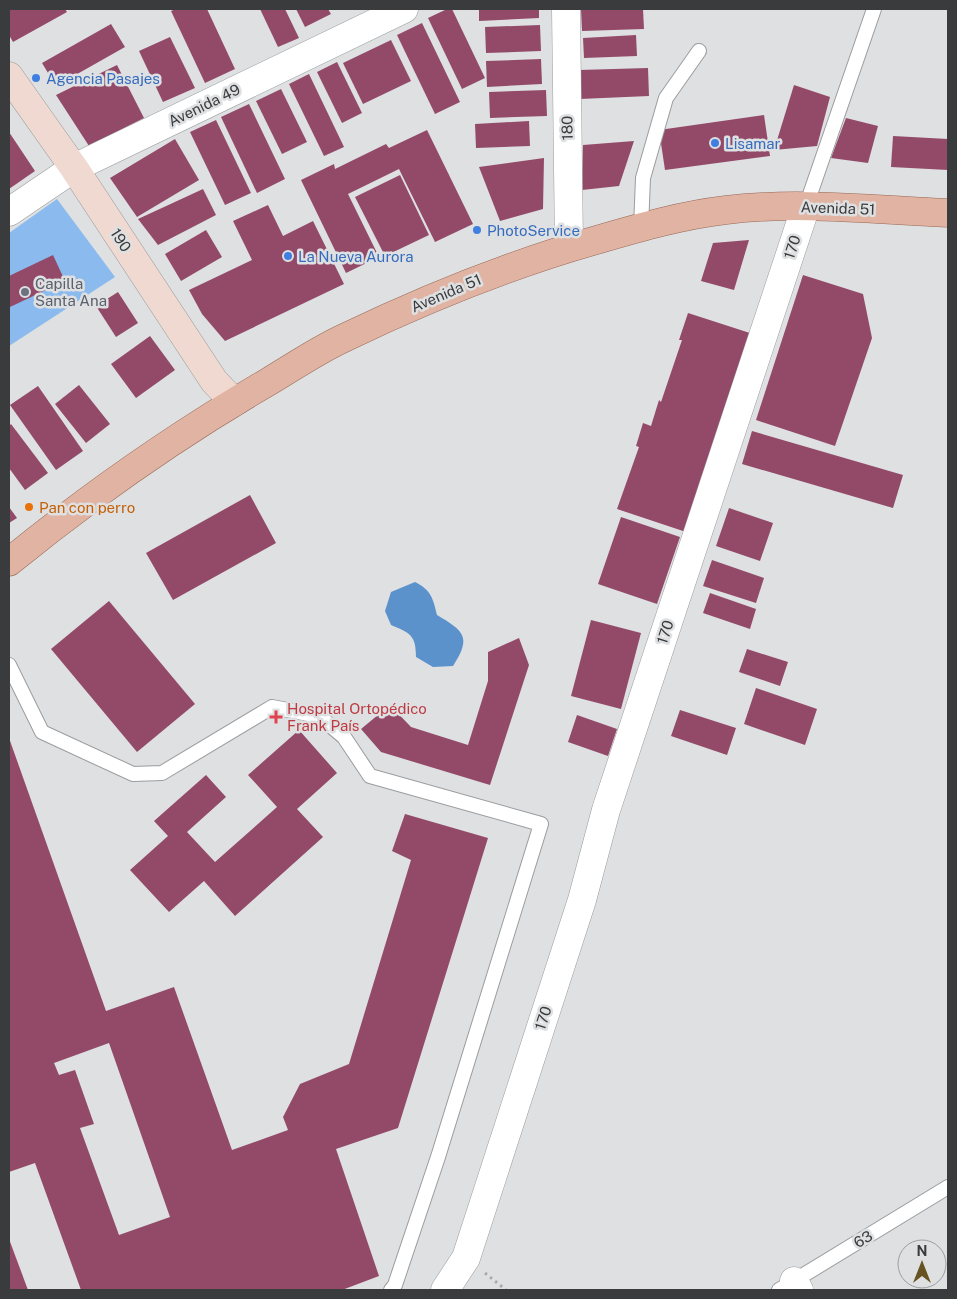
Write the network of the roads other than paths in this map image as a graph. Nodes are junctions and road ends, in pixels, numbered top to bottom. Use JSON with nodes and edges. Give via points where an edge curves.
{"nodes":[{"id":1,"x":404,"y":9,"type":"edge"},
{"id":2,"x":566,"y":9,"type":"edge"},
{"id":3,"x":874,"y":9,"type":"edge"},
{"id":4,"x":699,"y":51,"type":"dead end"},
{"id":5,"x":9,"y":76,"type":"edge"},
{"id":6,"x":74,"y":168,"type":"junction"},
{"id":7,"x":806,"y":206,"type":"junction"},
{"id":8,"x":9,"y":212,"type":"edge"},
{"id":9,"x":948,"y":213,"type":"edge"},
{"id":10,"x":641,"y":228,"type":"junction"},
{"id":11,"x":569,"y":247,"type":"junction"},
{"id":12,"x":234,"y":402,"type":"junction"},
{"id":13,"x":9,"y":562,"type":"edge"},
{"id":14,"x":9,"y":665,"type":"edge"},
{"id":15,"x":948,"y":1187,"type":"edge"},
{"id":16,"x":790,"y":1287,"type":"edge"},
{"id":17,"x":391,"y":1290,"type":"edge"},
{"id":18,"x":444,"y":1290,"type":"edge"}],
"edges":[{"from":1,"to":6,"type":"street","name":"Avenida 49"},
{"from":2,"to":11,"type":"street","name":"180"},
{"from":3,"to":7,"type":"lane","name":"170"},
{"from":4,"to":10,"type":"lane","via":[[666,98],[643,178]]},
{"from":5,"to":6,"type":"street","name":"190"},
{"from":6,"to":8,"type":"street","name":"Avenida 49"},
{"from":6,"to":12,"type":"street","name":"190","via":[[214,381]]},
{"from":7,"to":9,"type":"main road","name":"Avenida 51"},
{"from":7,"to":10,"type":"main road","name":"Avenida 51","via":[[728,210],[675,218]]},
{"from":7,"to":18,"type":"street","name":"170","via":[[606,810],[582,900],[466,1258]]},
{"from":10,"to":11,"type":"main road","name":"Avenida 51"},
{"from":11,"to":12,"type":"main road","name":"Avenida 51","via":[[468,282],[342,339]]},
{"from":12,"to":13,"type":"main road","name":"Avenida 51","via":[[126,472]]},
{"from":14,"to":17,"type":"lane","via":[[42,732],[133,774],[162,773],[272,707],[319,716],[344,737],[370,776],[541,824],[438,1157]]},
{"from":15,"to":16,"type":"lane","name":"63"}]}
